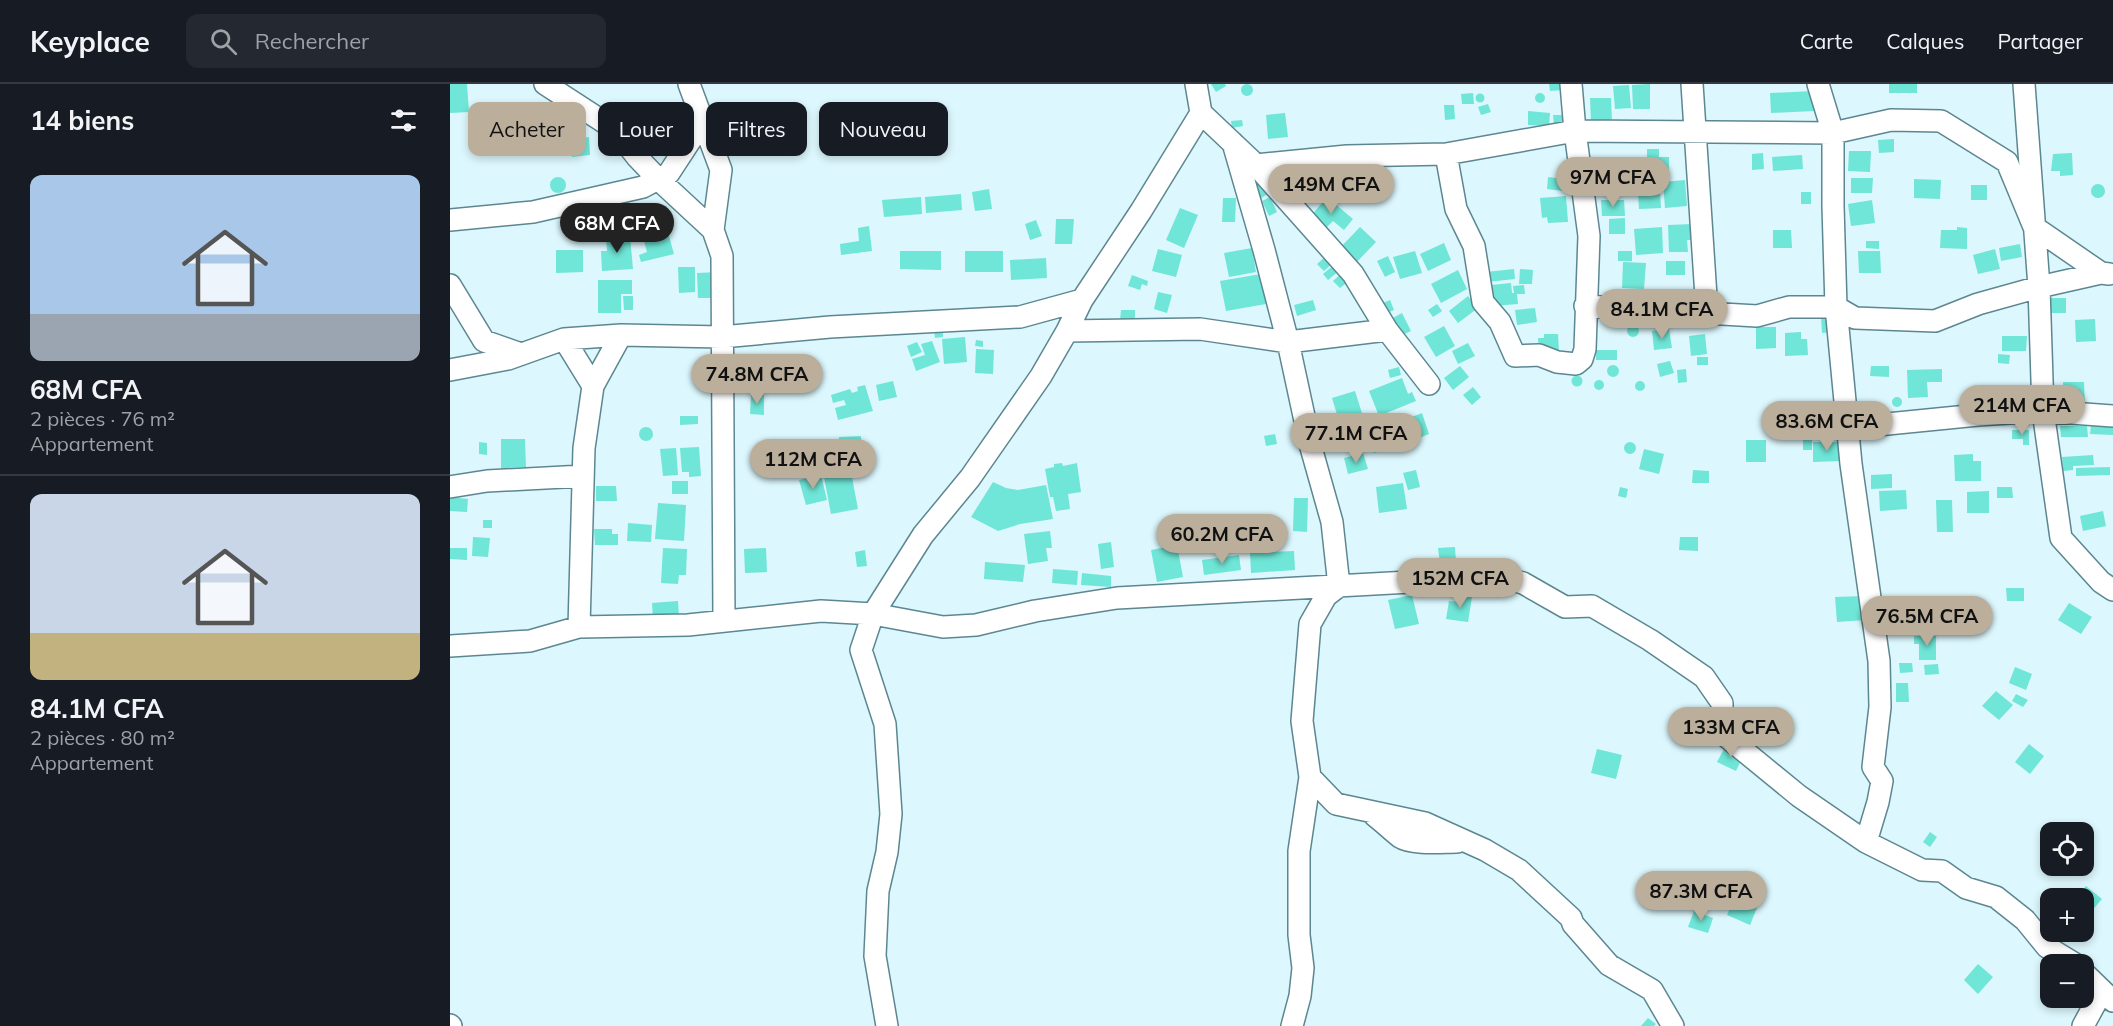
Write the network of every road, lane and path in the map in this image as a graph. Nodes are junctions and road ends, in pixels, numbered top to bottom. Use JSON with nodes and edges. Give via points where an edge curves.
{"nodes":[{"id":1,"x":545,"y":84,"type":"edge"},
{"id":2,"x":688,"y":84,"type":"edge"},
{"id":3,"x":1196,"y":84,"type":"edge"},
{"id":4,"x":1571,"y":84,"type":"edge"},
{"id":5,"x":1692,"y":84,"type":"edge"},
{"id":6,"x":1818,"y":84,"type":"edge"},
{"id":7,"x":2024,"y":84,"type":"edge"},
{"id":8,"x":1201,"y":113,"type":"junction"},
{"id":9,"x":703,"y":121,"type":"junction"},
{"id":10,"x":1575,"y":131,"type":"junction"},
{"id":11,"x":1695,"y":132,"type":"junction"},
{"id":12,"x":1833,"y":134,"type":"junction"},
{"id":13,"x":1233,"y":143,"type":"junction"},
{"id":14,"x":1446,"y":154,"type":"junction"},
{"id":15,"x":1256,"y":165,"type":"junction"},
{"id":16,"x":658,"y":179,"type":"junction"},
{"id":17,"x":450,"y":220,"type":"edge"},
{"id":18,"x":2034,"y":227,"type":"junction"},
{"id":19,"x":714,"y":230,"type":"junction"},
{"id":20,"x":2107,"y":274,"type":"edge"},
{"id":21,"x":450,"y":285,"type":"edge"},
{"id":22,"x":2039,"y":287,"type":"junction"},
{"id":23,"x":1082,"y":300,"type":"junction"},
{"id":24,"x":1585,"y":306,"type":"junction"},
{"id":25,"x":1836,"y":307,"type":"junction"},
{"id":26,"x":1707,"y":312,"type":"junction"},
{"id":27,"x":1387,"y":330,"type":"junction"},
{"id":28,"x":1067,"y":331,"type":"junction"},
{"id":29,"x":621,"y":335,"type":"junction"},
{"id":30,"x":722,"y":337,"type":"junction"},
{"id":31,"x":564,"y":339,"type":"junction"},
{"id":32,"x":1288,"y":342,"type":"junction"},
{"id":33,"x":521,"y":354,"type":"junction"},
{"id":34,"x":450,"y":369,"type":"edge"},
{"id":35,"x":1429,"y":384,"type":"dead end"},
{"id":36,"x":593,"y":386,"type":"junction"},
{"id":37,"x":2043,"y":411,"type":"junction"},
{"id":38,"x":2113,"y":416,"type":"edge"},
{"id":39,"x":1847,"y":428,"type":"junction"},
{"id":40,"x":583,"y":476,"type":"junction"},
{"id":41,"x":450,"y":487,"type":"edge"},
{"id":42,"x":1339,"y":586,"type":"junction"},
{"id":43,"x":2113,"y":590,"type":"edge"},
{"id":44,"x":873,"y":614,"type":"junction"},
{"id":45,"x":724,"y":620,"type":"junction"},
{"id":46,"x":579,"y":627,"type":"junction"},
{"id":47,"x":450,"y":646,"type":"edge"},
{"id":48,"x":1310,"y":777,"type":"junction"},
{"id":49,"x":1866,"y":842,"type":"junction"},
{"id":50,"x":2059,"y":954,"type":"edge"},
{"id":51,"x":2094,"y":983,"type":"edge"},
{"id":52,"x":2108,"y":996,"type":"edge"},
{"id":53,"x":1666,"y":1021,"type":"edge"},
{"id":54,"x":887,"y":1026,"type":"edge"},
{"id":55,"x":1292,"y":1026,"type":"edge"},
{"id":56,"x":2083,"y":1026,"type":"edge"}],
"edges":[{"from":1,"to":16,"type":"street","via":[[616,130]]},
{"from":2,"to":9,"type":"street"},
{"from":3,"to":8,"type":"street"},
{"from":4,"to":10,"type":"street"},
{"from":5,"to":11,"type":"street"},
{"from":6,"to":12,"type":"street"},
{"from":7,"to":18,"type":"street"},
{"from":8,"to":13,"type":"street"},
{"from":8,"to":23,"type":"street"},
{"from":9,"to":16,"type":"street","via":[[669,173]]},
{"from":9,"to":19,"type":"street","via":[[721,170]]},
{"from":10,"to":11,"type":"street"},
{"from":10,"to":14,"type":"street"},
{"from":10,"to":24,"type":"street","via":[[1589,236]]},
{"from":11,"to":12,"type":"street"},
{"from":11,"to":26,"type":"street"},
{"from":12,"to":18,"type":"street","via":[[1891,120],[1941,121],[2007,162]]},
{"from":12,"to":25,"type":"street"},
{"from":13,"to":15,"type":"street"},
{"from":13,"to":32,"type":"street"},
{"from":14,"to":15,"type":"street","via":[[1347,156]]},
{"from":14,"to":24,"type":"street","via":[[1456,209],[1474,246],[1483,302],[1500,322],[1515,356],[1539,355],[1576,364],[1585,349]]},
{"from":15,"to":27,"type":"street","via":[[1353,274]]},
{"from":16,"to":17,"type":"street","via":[[643,187],[533,212]]},
{"from":16,"to":19,"type":"street"},
{"from":18,"to":20,"type":"street"},
{"from":18,"to":22,"type":"street"},
{"from":19,"to":30,"type":"street","via":[[722,256]]},
{"from":20,"to":22,"type":"street"},
{"from":21,"to":33,"type":"street","via":[[484,340]]},
{"from":22,"to":25,"type":"street","via":[[1935,321],[1855,318]]},
{"from":22,"to":37,"type":"street"},
{"from":23,"to":28,"type":"street"},
{"from":23,"to":30,"type":"street","via":[[1020,317]]},
{"from":24,"to":26,"type":"street"},
{"from":25,"to":26,"type":"street","via":[[1789,307],[1757,316]]},
{"from":25,"to":39,"type":"street"},
{"from":27,"to":32,"type":"street"},
{"from":27,"to":35,"type":"street"},
{"from":28,"to":32,"type":"street","via":[[1200,329]]},
{"from":28,"to":44,"type":"street","via":[[1041,376],[970,478],[923,535]]},
{"from":29,"to":30,"type":"street"},
{"from":29,"to":31,"type":"street"},
{"from":29,"to":36,"type":"street"},
{"from":30,"to":45,"type":"street"},
{"from":31,"to":33,"type":"street"},
{"from":31,"to":36,"type":"street"},
{"from":32,"to":42,"type":"street","via":[[1332,522]]},
{"from":33,"to":34,"type":"street"},
{"from":36,"to":40,"type":"street"},
{"from":37,"to":38,"type":"street"},
{"from":37,"to":39,"type":"street"},
{"from":37,"to":43,"type":"street","via":[[2061,538]]},
{"from":39,"to":49,"type":"street","via":[[1879,661],[1880,707],[1873,767],[1882,781]]},
{"from":40,"to":41,"type":"street"},
{"from":40,"to":46,"type":"street"},
{"from":42,"to":44,"type":"street","via":[[1117,598],[976,625],[943,627]]},
{"from":42,"to":48,"type":"street","via":[[1326,596],[1310,624],[1302,721]]},
{"from":42,"to":49,"type":"street","via":[[1500,577],[1523,583],[1565,607],[1592,606],[1704,677],[1722,703],[1722,733],[1799,796]]},
{"from":44,"to":45,"type":"street","via":[[821,611]]},
{"from":44,"to":54,"type":"street","via":[[861,650],[885,724],[891,814],[878,891],[875,956]]},
{"from":45,"to":46,"type":"street","via":[[688,625]]},
{"from":46,"to":47,"type":"street","via":[[530,641]]},
{"from":48,"to":53,"type":"street","via":[[1336,804],[1425,823],[1519,870],[1571,918],[1609,965],[1653,990]]},
{"from":48,"to":55,"type":"street","via":[[1299,851],[1303,968]]},
{"from":49,"to":50,"type":"street","via":[[1922,870],[1942,871],[1966,888],[1996,897]]},
{"from":51,"to":52,"type":"street"},
{"from":52,"to":56,"type":"street"}]}
